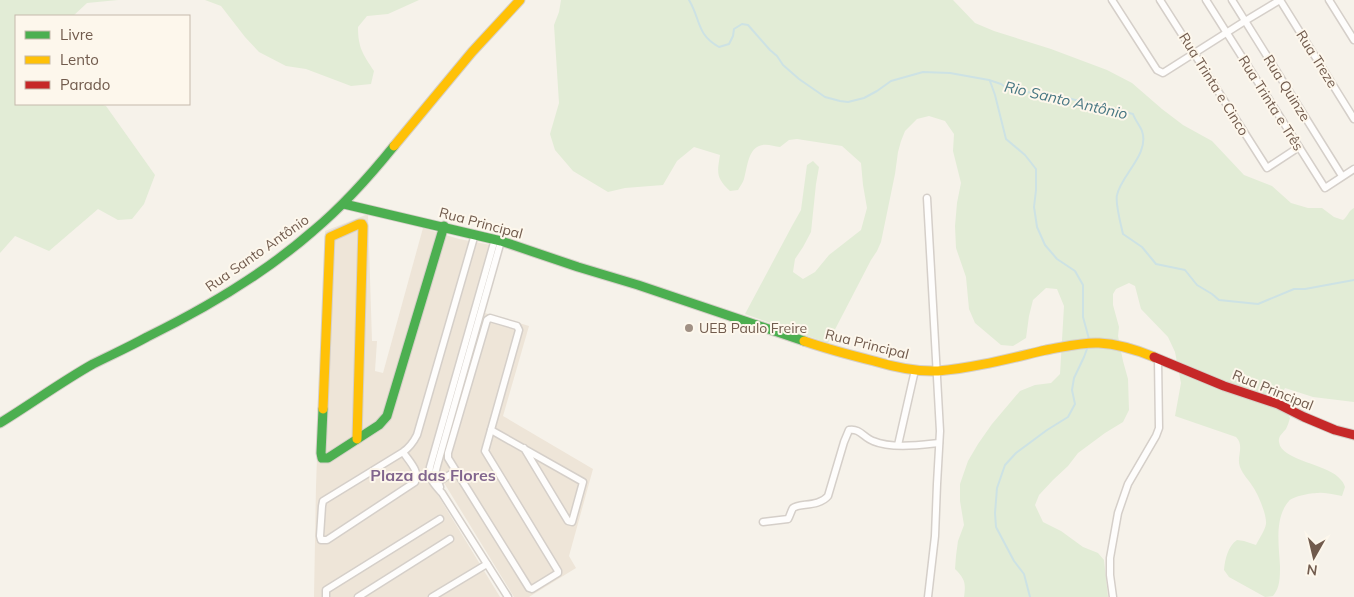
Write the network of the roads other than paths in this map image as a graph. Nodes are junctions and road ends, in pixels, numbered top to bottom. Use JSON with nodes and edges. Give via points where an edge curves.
{"nodes":[{"id":1,"x":520,"y":0,"type":"edge"},
{"id":2,"x":1112,"y":0,"type":"edge"},
{"id":3,"x":1160,"y":0,"type":"edge"},
{"id":4,"x":1206,"y":0,"type":"edge"},
{"id":5,"x":1232,"y":0,"type":"edge"},
{"id":6,"x":1280,"y":0,"type":"edge"},
{"id":7,"x":1329,"y":0,"type":"edge"},
{"id":8,"x":1245,"y":20,"type":"junction"},
{"id":9,"x":1226,"y":32,"type":"junction"},
{"id":10,"x":1354,"y":40,"type":"edge"},
{"id":11,"x":1194,"y":53,"type":"junction"},
{"id":12,"x":1354,"y":119,"type":"edge"},
{"id":13,"x":1299,"y":148,"type":"junction"},
{"id":14,"x":1354,"y":169,"type":"edge"},
{"id":15,"x":1342,"y":176,"type":"junction"},
{"id":16,"x":927,"y":198,"type":"dead end"},
{"id":17,"x":344,"y":204,"type":"junction"},
{"id":18,"x":444,"y":226,"type":"junction"},
{"id":19,"x":476,"y":234,"type":"junction"},
{"id":20,"x":498,"y":240,"type":"junction"},
{"id":21,"x":1158,"y":360,"type":"junction"},
{"id":22,"x":915,"y":370,"type":"junction"},
{"id":23,"x":937,"y":371,"type":"junction"},
{"id":24,"x":0,"y":423,"type":"edge"},
{"id":25,"x":491,"y":430,"type":"junction"},
{"id":26,"x":1354,"y":435,"type":"edge"},
{"id":27,"x":357,"y":439,"type":"junction"},
{"id":28,"x":940,"y":443,"type":"junction"},
{"id":29,"x":898,"y":445,"type":"junction"},
{"id":30,"x":524,"y":448,"type":"junction"},
{"id":31,"x":403,"y":452,"type":"junction"},
{"id":32,"x":456,"y":471,"type":"junction"},
{"id":33,"x":436,"y":483,"type":"junction"},
{"id":34,"x":440,"y":519,"type":"dead end"},
{"id":35,"x":763,"y":522,"type":"dead end"},
{"id":36,"x":450,"y":539,"type":"dead end"},
{"id":37,"x":487,"y":564,"type":"junction"},
{"id":38,"x":506,"y":596,"type":"edge"},
{"id":39,"x":326,"y":597,"type":"edge"},
{"id":40,"x":358,"y":597,"type":"edge"},
{"id":41,"x":432,"y":597,"type":"edge"},
{"id":42,"x":928,"y":597,"type":"edge"},
{"id":43,"x":1113,"y":597,"type":"edge"}],
"edges":[{"from":1,"to":17,"type":"street","name":"Rua Santo Antônio"},
{"from":2,"to":11,"type":"street","via":[[1161,73]]},
{"from":3,"to":11,"type":"street","name":"Rua Trinta e Cinco"},
{"from":4,"to":9,"type":"street","name":"Rua Trinta e Três"},
{"from":5,"to":8,"type":"street","name":"Rua Quinze"},
{"from":6,"to":8,"type":"street"},
{"from":6,"to":12,"type":"street","name":"Rua Treze"},
{"from":7,"to":10,"type":"street"},
{"from":8,"to":9,"type":"street"},
{"from":8,"to":15,"type":"street","name":"Rua Quinze"},
{"from":9,"to":11,"type":"street"},
{"from":9,"to":13,"type":"street","name":"Rua Trinta e Três"},
{"from":11,"to":13,"type":"street","name":"Rua Trinta e Cinco","via":[[1267,168]]},
{"from":13,"to":15,"type":"street","name":"Rua Trinta e Três","via":[[1324,188]]},
{"from":14,"to":15,"type":"street"},
{"from":16,"to":23,"type":"street"},
{"from":17,"to":18,"type":"street","name":"Rua Principal"},
{"from":17,"to":24,"type":"street","name":"Rua Santo Antônio","via":[[290,250],[240,284],[79,373]]},
{"from":18,"to":19,"type":"street","name":"Rua Principal"},
{"from":18,"to":27,"type":"street","via":[[387,416],[383,423]]},
{"from":19,"to":20,"type":"street","name":"Rua Principal"},
{"from":19,"to":31,"type":"street","via":[[417,435]]},
{"from":20,"to":22,"type":"street","name":"Rua Principal","via":[[833,351]]},
{"from":20,"to":33,"type":"street","via":[[437,466]]},
{"from":21,"to":23,"type":"street","name":"Rua Principal","via":[[1131,349],[1088,343]]},
{"from":21,"to":26,"type":"street","name":"Rua Principal"},
{"from":21,"to":43,"type":"street","via":[[1159,428],[1128,484],[1118,513],[1110,558]]},
{"from":22,"to":23,"type":"street","name":"Rua Principal"},
{"from":22,"to":29,"type":"street"},
{"from":23,"to":28,"type":"street"},
{"from":25,"to":30,"type":"street"},
{"from":25,"to":32,"type":"street","via":[[520,330],[517,326],[490,318],[486,320],[448,453]]},
{"from":25,"to":32,"type":"street","via":[[485,451],[558,573],[529,588]]},
{"from":27,"to":27,"type":"street","via":[[328,458],[322,458],[329,239],[362,224]]},
{"from":28,"to":29,"type":"street"},
{"from":28,"to":42,"type":"street"},
{"from":29,"to":35,"type":"street","via":[[876,442],[856,430],[849,430],[826,499],[793,508],[788,520]]},
{"from":30,"to":30,"type":"street","via":[[583,482],[572,522],[568,521]]},
{"from":31,"to":31,"type":"street","via":[[324,501],[321,540],[327,540],[415,482],[417,474]]},
{"from":32,"to":33,"type":"street"},
{"from":33,"to":37,"type":"street"},
{"from":34,"to":39,"type":"street","via":[[326,590]]},
{"from":36,"to":40,"type":"street"},
{"from":37,"to":38,"type":"street"},
{"from":37,"to":41,"type":"street"}]}
